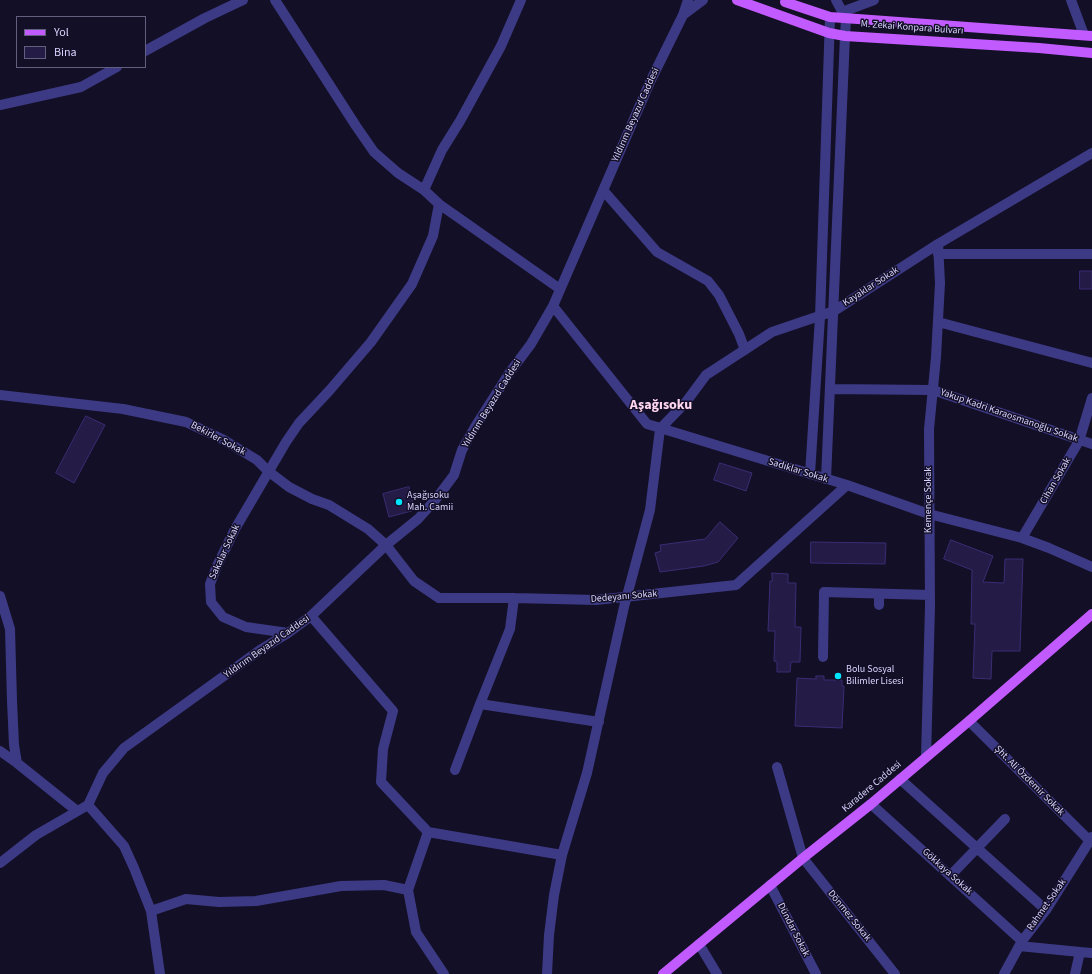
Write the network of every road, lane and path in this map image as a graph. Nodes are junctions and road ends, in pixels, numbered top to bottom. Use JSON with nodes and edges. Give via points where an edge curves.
{"nodes":[{"id":1,"x":243,"y":0,"type":"edge"},
{"id":2,"x":275,"y":0,"type":"edge"},
{"id":3,"x":521,"y":0,"type":"edge"},
{"id":4,"x":688,"y":0,"type":"edge"},
{"id":5,"x":703,"y":0,"type":"edge"},
{"id":6,"x":737,"y":0,"type":"edge"},
{"id":7,"x":836,"y":0,"type":"edge"},
{"id":8,"x":874,"y":0,"type":"edge"},
{"id":9,"x":1071,"y":0,"type":"edge"},
{"id":10,"x":782,"y":1,"type":"edge"},
{"id":11,"x":683,"y":15,"type":"junction"},
{"id":12,"x":844,"y":16,"type":"junction"},
{"id":13,"x":830,"y":18,"type":"junction"},
{"id":14,"x":829,"y":32,"type":"junction"},
{"id":15,"x":845,"y":36,"type":"junction"},
{"id":16,"x":1088,"y":36,"type":"edge"},
{"id":17,"x":146,"y":50,"type":"edge"},
{"id":18,"x":1092,"y":53,"type":"edge"},
{"id":19,"x":115,"y":68,"type":"edge"},
{"id":20,"x":0,"y":105,"type":"edge"},
{"id":21,"x":1092,"y":153,"type":"edge"},
{"id":22,"x":424,"y":190,"type":"junction"},
{"id":23,"x":603,"y":190,"type":"junction"},
{"id":24,"x":439,"y":204,"type":"junction"},
{"id":25,"x":938,"y":249,"type":"junction"},
{"id":26,"x":1092,"y":254,"type":"edge"},
{"id":27,"x":560,"y":289,"type":"junction"},
{"id":28,"x":553,"y":306,"type":"junction"},
{"id":29,"x":834,"y":311,"type":"junction"},
{"id":30,"x":820,"y":317,"type":"junction"},
{"id":31,"x":938,"y":322,"type":"junction"},
{"id":32,"x":745,"y":350,"type":"junction"},
{"id":33,"x":1092,"y":363,"type":"edge"},
{"id":34,"x":830,"y":389,"type":"junction"},
{"id":35,"x":933,"y":390,"type":"junction"},
{"id":36,"x":0,"y":395,"type":"edge"},
{"id":37,"x":1092,"y":398,"type":"edge"},
{"id":38,"x":660,"y":429,"type":"junction"},
{"id":39,"x":1079,"y":441,"type":"junction"},
{"id":40,"x":1092,"y":444,"type":"edge"},
{"id":41,"x":268,"y":471,"type":"junction"},
{"id":42,"x":810,"y":474,"type":"junction"},
{"id":43,"x":826,"y":479,"type":"junction"},
{"id":44,"x":848,"y":485,"type":"junction"},
{"id":45,"x":929,"y":514,"type":"junction"},
{"id":46,"x":1022,"y":538,"type":"junction"},
{"id":47,"x":386,"y":545,"type":"junction"},
{"id":48,"x":1092,"y":567,"type":"edge"},
{"id":49,"x":879,"y":594,"type":"junction"},
{"id":50,"x":930,"y":595,"type":"junction"},
{"id":51,"x":0,"y":596,"type":"edge"},
{"id":52,"x":626,"y":597,"type":"junction"},
{"id":53,"x":514,"y":598,"type":"junction"},
{"id":54,"x":879,"y":605,"type":"dead end"},
{"id":55,"x":1092,"y":614,"type":"edge"},
{"id":56,"x":311,"y":616,"type":"junction"},
{"id":57,"x":288,"y":633,"type":"junction"},
{"id":58,"x":823,"y":657,"type":"dead end"},
{"id":59,"x":480,"y":704,"type":"junction"},
{"id":60,"x":969,"y":721,"type":"junction"},
{"id":61,"x":599,"y":722,"type":"junction"},
{"id":62,"x":0,"y":751,"type":"edge"},
{"id":63,"x":926,"y":757,"type":"junction"},
{"id":64,"x":17,"y":763,"type":"junction"},
{"id":65,"x":777,"y":767,"type":"dead end"},
{"id":66,"x":455,"y":770,"type":"dead end"},
{"id":67,"x":900,"y":779,"type":"junction"},
{"id":68,"x":871,"y":804,"type":"junction"},
{"id":69,"x":88,"y":805,"type":"junction"},
{"id":70,"x":77,"y":811,"type":"junction"},
{"id":71,"x":1005,"y":819,"type":"dead end"},
{"id":72,"x":428,"y":832,"type":"junction"},
{"id":73,"x":1091,"y":839,"type":"edge"},
{"id":74,"x":977,"y":848,"type":"junction"},
{"id":75,"x":562,"y":855,"type":"junction"},
{"id":76,"x":803,"y":858,"type":"junction"},
{"id":77,"x":0,"y":863,"type":"edge"},
{"id":78,"x":950,"y":876,"type":"junction"},
{"id":79,"x":770,"y":885,"type":"junction"},
{"id":80,"x":408,"y":890,"type":"junction"},
{"id":81,"x":1046,"y":910,"type":"junction"},
{"id":82,"x":150,"y":911,"type":"junction"},
{"id":83,"x":699,"y":944,"type":"junction"},
{"id":84,"x":1020,"y":944,"type":"junction"},
{"id":85,"x":1080,"y":952,"type":"junction"},
{"id":86,"x":1092,"y":953,"type":"edge"},
{"id":87,"x":160,"y":974,"type":"edge"},
{"id":88,"x":444,"y":974,"type":"edge"},
{"id":89,"x":548,"y":974,"type":"edge"},
{"id":90,"x":663,"y":974,"type":"edge"},
{"id":91,"x":717,"y":974,"type":"edge"},
{"id":92,"x":816,"y":974,"type":"edge"},
{"id":93,"x":895,"y":974,"type":"edge"},
{"id":94,"x":1004,"y":974,"type":"edge"},
{"id":95,"x":1075,"y":974,"type":"edge"}],
"edges":[{"from":1,"to":17,"type":"street"},
{"from":2,"to":22,"type":"street","via":[[374,152],[398,173]]},
{"from":3,"to":22,"type":"street","via":[[501,46],[442,150]]},
{"from":4,"to":11,"type":"street","name":"Yıldırım Beyazıd Caddesi"},
{"from":5,"to":11,"type":"street"},
{"from":6,"to":14,"type":"main road","name":"M. Zekai Konpara Bulvarı"},
{"from":7,"to":12,"type":"street"},
{"from":8,"to":12,"type":"street"},
{"from":9,"to":16,"type":"street"},
{"from":10,"to":13,"type":"main road","name":"M. Zekai Konpara Bulvarı"},
{"from":11,"to":23,"type":"street","name":"Yıldırım Beyazıd Caddesi","via":[[650,82]]},
{"from":12,"to":13,"type":"main road","name":"M. Zekai Konpara Bulvarı"},
{"from":12,"to":15,"type":"street"},
{"from":12,"to":16,"type":"main road","name":"M. Zekai Konpara Bulvarı"},
{"from":13,"to":14,"type":"street"},
{"from":14,"to":15,"type":"main road","name":"M. Zekai Konpara Bulvarı"},
{"from":14,"to":30,"type":"street"},
{"from":15,"to":18,"type":"main road","name":"M. Zekai Konpara Bulvarı"},
{"from":15,"to":29,"type":"street"},
{"from":19,"to":20,"type":"street","via":[[81,87]]},
{"from":21,"to":25,"type":"street","name":"Kayaklar Sokak"},
{"from":22,"to":24,"type":"street"},
{"from":23,"to":27,"type":"street","name":"Yıldırım Beyazıd Caddesi"},
{"from":23,"to":32,"type":"street","via":[[657,252],[708,281],[719,295]]},
{"from":24,"to":27,"type":"street"},
{"from":24,"to":41,"type":"street","name":"Sakalar Sokak","via":[[433,236],[412,284],[371,342],[299,423]]},
{"from":25,"to":26,"type":"street"},
{"from":25,"to":29,"type":"street","name":"Kayaklar Sokak"},
{"from":25,"to":31,"type":"street","name":"Kemençe Sokak"},
{"from":27,"to":28,"type":"street","name":"Yıldırım Beyazıd Caddesi"},
{"from":28,"to":38,"type":"street","name":"Sadıklar Sokak","via":[[647,424]]},
{"from":28,"to":47,"type":"street","name":"Yıldırım Beyazıd Caddesi","via":[[531,344],[475,427],[462,450],[454,475],[418,519]]},
{"from":29,"to":30,"type":"street","name":"Kayaklar Sokak"},
{"from":29,"to":34,"type":"street"},
{"from":30,"to":32,"type":"street","name":"Kayaklar Sokak","via":[[772,332]]},
{"from":30,"to":42,"type":"street"},
{"from":31,"to":33,"type":"street"},
{"from":31,"to":35,"type":"street","name":"Kemençe Sokak"},
{"from":32,"to":38,"type":"street","name":"Kayaklar Sokak","via":[[706,375],[686,402]]},
{"from":34,"to":35,"type":"street","name":"Yakup Kadri Karaosmanoğlu Sokak"},
{"from":34,"to":43,"type":"street"},
{"from":35,"to":39,"type":"street","name":"Yakup Kadri Karaosmanoğlu Sokak"},
{"from":35,"to":45,"type":"street","name":"Kemençe Sokak","via":[[929,429]]},
{"from":36,"to":41,"type":"street","name":"Bekirler Sokak","via":[[123,409],[186,422],[231,444],[257,460]]},
{"from":37,"to":39,"type":"street","name":"Cihan Sokak"},
{"from":38,"to":42,"type":"street","name":"Sadıklar Sokak"},
{"from":38,"to":52,"type":"street","via":[[650,510]]},
{"from":39,"to":40,"type":"street","name":"Yakup Kadri Karaosmanoğlu Sokak"},
{"from":39,"to":46,"type":"street","name":"Cihan Sokak"},
{"from":41,"to":47,"type":"street","name":"Bekirler Sokak","via":[[289,487],[329,505],[368,529]]},
{"from":41,"to":57,"type":"street","name":"Sakalar Sokak","via":[[217,566],[210,584],[211,602],[223,616],[246,627]]},
{"from":42,"to":43,"type":"street","name":"Sadıklar Sokak"},
{"from":43,"to":44,"type":"street","name":"Sadıklar Sokak"},
{"from":44,"to":45,"type":"street","name":"Sadıklar Sokak"},
{"from":44,"to":52,"type":"street","name":"Dedeyanı Sokak","via":[[736,585]]},
{"from":45,"to":46,"type":"street","name":"Sadıklar Sokak"},
{"from":45,"to":50,"type":"street","name":"Kemençe Sokak"},
{"from":46,"to":48,"type":"street","name":"Sadıklar Sokak"},
{"from":47,"to":53,"type":"street","name":"Dedeyanı Sokak","via":[[414,581],[439,598]]},
{"from":47,"to":56,"type":"street","name":"Yıldırım Beyazıd Caddesi"},
{"from":49,"to":50,"type":"street"},
{"from":49,"to":54,"type":"street"},
{"from":49,"to":58,"type":"street","via":[[824,592]]},
{"from":50,"to":63,"type":"street","name":"Kemençe Sokak"},
{"from":51,"to":64,"type":"street","via":[[10,629]]},
{"from":52,"to":53,"type":"street","name":"Dedeyanı Sokak","via":[[596,600]]},
{"from":52,"to":61,"type":"street"},
{"from":53,"to":59,"type":"street","via":[[510,629]]},
{"from":55,"to":60,"type":"main road","name":"Karadere Caddesi"},
{"from":56,"to":57,"type":"street","name":"Yıldırım Beyazıd Caddesi"},
{"from":56,"to":72,"type":"street","via":[[393,711],[383,749],[381,782]]},
{"from":57,"to":69,"type":"street","name":"Yıldırım Beyazıd Caddesi","via":[[260,650],[124,748],[103,773]]},
{"from":59,"to":61,"type":"street"},
{"from":59,"to":66,"type":"street"},
{"from":60,"to":63,"type":"main road","name":"Karadere Caddesi"},
{"from":60,"to":73,"type":"street","name":"Şht. Ali Özdemir Sokak"},
{"from":61,"to":75,"type":"street","via":[[587,774]]},
{"from":62,"to":64,"type":"street"},
{"from":63,"to":67,"type":"main road","name":"Karadere Caddesi"},
{"from":64,"to":70,"type":"street"},
{"from":65,"to":76,"type":"street"},
{"from":67,"to":68,"type":"main road","name":"Karadere Caddesi"},
{"from":67,"to":74,"type":"street"},
{"from":68,"to":76,"type":"main road","name":"Karadere Caddesi"},
{"from":68,"to":78,"type":"street","name":"Gökkaya Sokak"},
{"from":69,"to":70,"type":"street"},
{"from":69,"to":82,"type":"street","via":[[124,846]]},
{"from":70,"to":77,"type":"street","via":[[36,835]]},
{"from":71,"to":74,"type":"street"},
{"from":72,"to":75,"type":"street"},
{"from":72,"to":80,"type":"street"},
{"from":73,"to":81,"type":"street","name":"Rahmet Sokak"},
{"from":74,"to":78,"type":"street"},
{"from":74,"to":81,"type":"street"},
{"from":75,"to":89,"type":"street","via":[[553,901]]},
{"from":76,"to":79,"type":"main road","name":"Karadere Caddesi"},
{"from":76,"to":93,"type":"street","name":"Dönmez Sokak"},
{"from":78,"to":84,"type":"street","name":"Gökkaya Sokak"},
{"from":79,"to":83,"type":"main road","name":"Karadere Caddesi"},
{"from":79,"to":92,"type":"street","name":"Dündar Sokak"},
{"from":80,"to":82,"type":"street","via":[[384,885],[341,886],[256,901],[219,902],[186,899]]},
{"from":80,"to":88,"type":"street","via":[[416,932]]},
{"from":81,"to":84,"type":"street","name":"Rahmet Sokak"},
{"from":82,"to":87,"type":"street"},
{"from":83,"to":90,"type":"main road","name":"Karadere Caddesi"},
{"from":83,"to":91,"type":"street"},
{"from":84,"to":85,"type":"street"},
{"from":84,"to":94,"type":"street","name":"Rahmet Sokak"},
{"from":85,"to":86,"type":"street"},
{"from":85,"to":95,"type":"street"}]}
